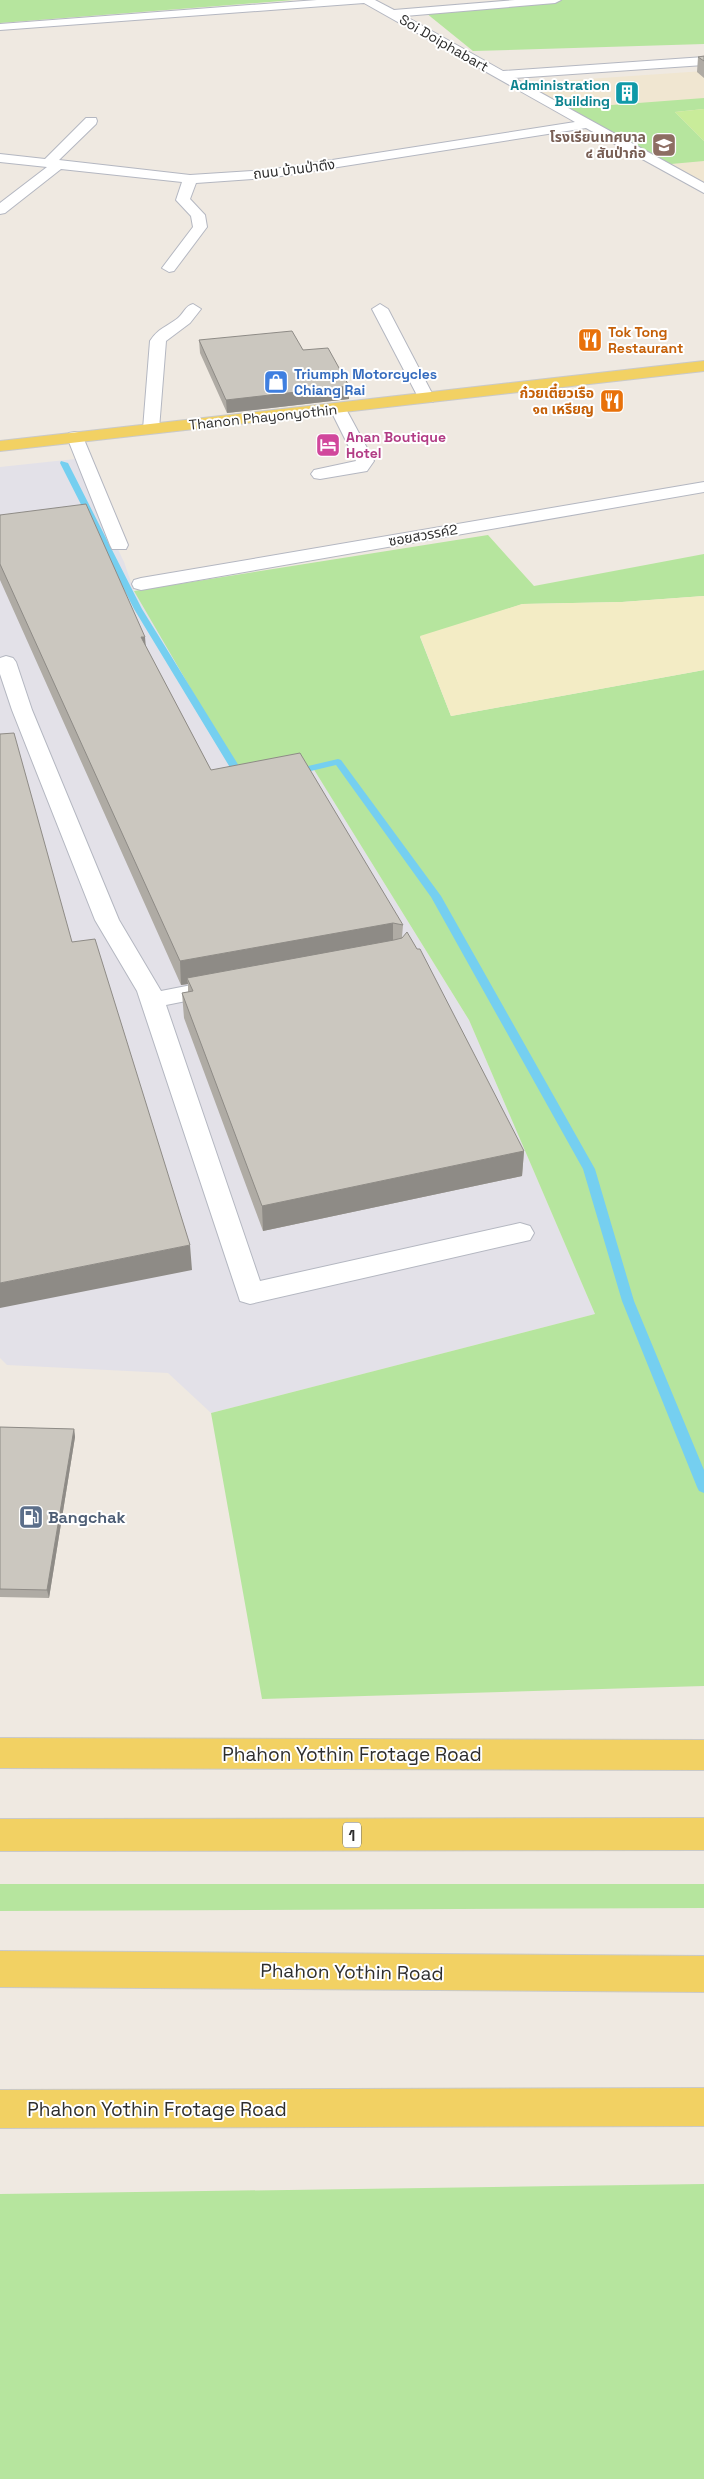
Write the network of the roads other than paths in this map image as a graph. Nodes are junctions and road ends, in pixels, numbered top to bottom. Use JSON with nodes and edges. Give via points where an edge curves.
{"nodes":[{"id":1,"x":363,"y":0,"type":"edge"},
{"id":2,"x":367,"y":0,"type":"edge"},
{"id":3,"x":555,"y":0,"type":"edge"},
{"id":4,"x":392,"y":14,"type":"junction"},
{"id":5,"x":0,"y":27,"type":"edge"},
{"id":6,"x":704,"y":61,"type":"edge"},
{"id":7,"x":499,"y":75,"type":"junction"},
{"id":8,"x":91,"y":121,"type":"dead end"},
{"id":9,"x":586,"y":124,"type":"junction"},
{"id":10,"x":0,"y":158,"type":"edge"},
{"id":11,"x":54,"y":164,"type":"junction"},
{"id":12,"x":190,"y":179,"type":"junction"},
{"id":13,"x":704,"y":189,"type":"edge"},
{"id":14,"x":0,"y":210,"type":"edge"},
{"id":15,"x":169,"y":268,"type":"dead end"},
{"id":16,"x":193,"y":309,"type":"dead end"},
{"id":17,"x":380,"y":309,"type":"dead end"},
{"id":18,"x":704,"y":366,"type":"edge"},
{"id":19,"x":427,"y":399,"type":"junction"},
{"id":20,"x":338,"y":409,"type":"junction"},
{"id":21,"x":151,"y":429,"type":"junction"},
{"id":22,"x":75,"y":438,"type":"junction"},
{"id":23,"x":0,"y":446,"type":"edge"},
{"id":24,"x":320,"y":474,"type":"dead end"},
{"id":25,"x":704,"y":487,"type":"edge"},
{"id":26,"x":119,"y":545,"type":"dead end"},
{"id":27,"x":141,"y":584,"type":"dead end"},
{"id":28,"x":6,"y":662,"type":"dead end"},
{"id":29,"x":11,"y":712,"type":"edge"},
{"id":30,"x":239,"y":984,"type":"edge"},
{"id":31,"x":152,"y":1000,"type":"junction"},
{"id":32,"x":520,"y":1233,"type":"dead end"},
{"id":33,"x":0,"y":1753,"type":"edge"},
{"id":34,"x":704,"y":1755,"type":"edge"},
{"id":35,"x":704,"y":1834,"type":"edge"},
{"id":36,"x":0,"y":1835,"type":"edge"},
{"id":37,"x":0,"y":1969,"type":"edge"},
{"id":38,"x":704,"y":1974,"type":"edge"},
{"id":39,"x":704,"y":2107,"type":"edge"},
{"id":40,"x":0,"y":2109,"type":"edge"}],
"edges":[{"from":1,"to":5,"type":"street"},
{"from":2,"to":4,"type":"street","name":"Soi Doiphabart"},
{"from":3,"to":4,"type":"street"},
{"from":4,"to":7,"type":"street","name":"Soi Doiphabart"},
{"from":6,"to":7,"type":"street"},
{"from":7,"to":9,"type":"street","name":"Soi Doiphabart"},
{"from":8,"to":11,"type":"street"},
{"from":9,"to":12,"type":"street","name":"ถนน บ้านป่าตึง","via":[[270,178]]},
{"from":9,"to":13,"type":"street","name":"Soi Doiphabart"},
{"from":10,"to":11,"type":"street","name":"ถนน บ้านป่าตึง"},
{"from":11,"to":12,"type":"street","name":"ถนน บ้านป่าตึง"},
{"from":11,"to":14,"type":"street"},
{"from":12,"to":15,"type":"street","via":[[183,200],[198,215],[200,226]]},
{"from":16,"to":21,"type":"street","via":[[185,320],[158,341]]},
{"from":17,"to":19,"type":"street"},
{"from":18,"to":19,"type":"main road","name":"Thanon Phayonyothin"},
{"from":19,"to":20,"type":"main road","name":"Thanon Phayonyothin"},
{"from":20,"to":21,"type":"main road","name":"Thanon Phayonyothin"},
{"from":20,"to":24,"type":"street","via":[[365,461],[362,467],[352,470]]},
{"from":21,"to":22,"type":"main road","name":"Thanon Phayonyothin"},
{"from":22,"to":23,"type":"main road","name":"Thanon Phayonyothin"},
{"from":22,"to":26,"type":"street"},
{"from":25,"to":27,"type":"street","name":"ซอยสวรรค์2"},
{"from":28,"to":29,"type":"street"},
{"from":29,"to":31,"type":"street","via":[[107,920],[150,991]]},
{"from":30,"to":31,"type":"street"},
{"from":31,"to":32,"type":"street","via":[[250,1294]]},
{"from":33,"to":34,"type":"main road","name":"Phahon Yothin Frotage Road"},
{"from":35,"to":36,"type":"main road","number":"1"},
{"from":37,"to":38,"type":"main road","name":"Phahon Yothin Road"},
{"from":39,"to":40,"type":"main road","name":"Phahon Yothin Frotage Road"}]}
